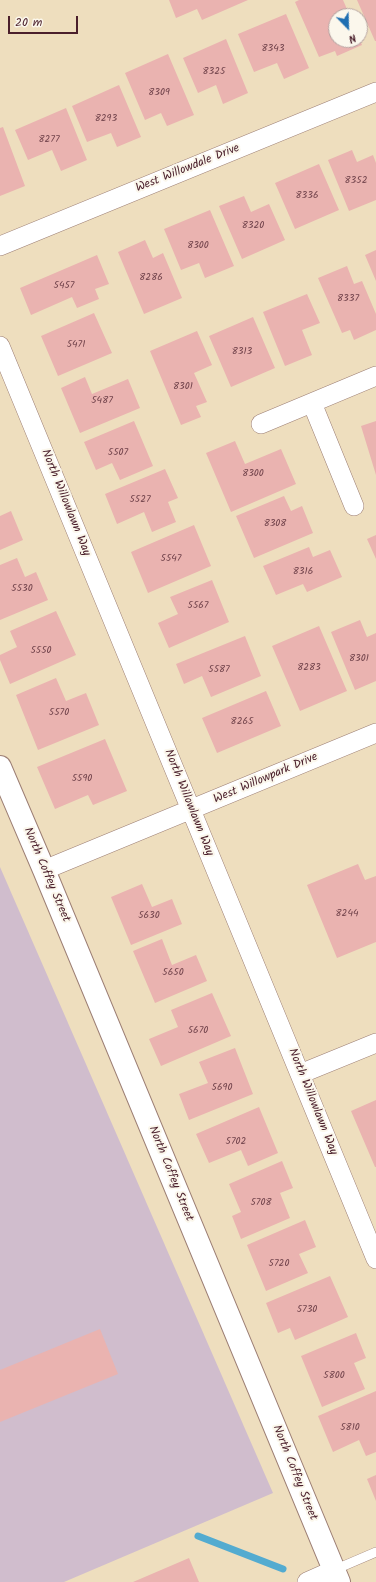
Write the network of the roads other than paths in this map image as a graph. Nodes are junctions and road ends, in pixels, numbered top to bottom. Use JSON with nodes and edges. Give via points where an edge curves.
{"nodes":[{"id":1,"x":376,"y":92,"type":"edge"},
{"id":2,"x":0,"y":246,"type":"edge"},
{"id":3,"x":0,"y":346,"type":"edge"},
{"id":4,"x":376,"y":376,"type":"edge"},
{"id":5,"x":312,"y":403,"type":"junction"},
{"id":6,"x":261,"y":424,"type":"dead end"},
{"id":7,"x":354,"y":506,"type":"dead end"},
{"id":8,"x":376,"y":733,"type":"edge"},
{"id":9,"x":0,"y":767,"type":"edge"},
{"id":10,"x":191,"y":810,"type":"junction"},
{"id":11,"x":44,"y":870,"type":"junction"},
{"id":12,"x":376,"y":1043,"type":"edge"},
{"id":13,"x":300,"y":1074,"type":"junction"},
{"id":14,"x":376,"y":1259,"type":"edge"},
{"id":15,"x":376,"y":1552,"type":"edge"},
{"id":16,"x":336,"y":1576,"type":"edge"},
{"id":17,"x":307,"y":1582,"type":"edge"}],
"edges":[{"from":1,"to":2,"type":"street","name":"West Willowdale Drive"},
{"from":3,"to":10,"type":"street","name":"North Willowlawn Way"},
{"from":4,"to":5,"type":"street"},
{"from":5,"to":6,"type":"street"},
{"from":5,"to":7,"type":"street"},
{"from":8,"to":10,"type":"street","name":"West Willowpark Drive"},
{"from":9,"to":11,"type":"street","name":"North Coffey Street"},
{"from":10,"to":11,"type":"street","name":"West Willowpark Drive"},
{"from":10,"to":13,"type":"street","name":"North Willowlawn Way"},
{"from":11,"to":16,"type":"street","name":"North Coffey Street"},
{"from":12,"to":13,"type":"street"},
{"from":13,"to":14,"type":"street","name":"North Willowlawn Way"},
{"from":15,"to":16,"type":"lane"},
{"from":16,"to":17,"type":"street"}]}
